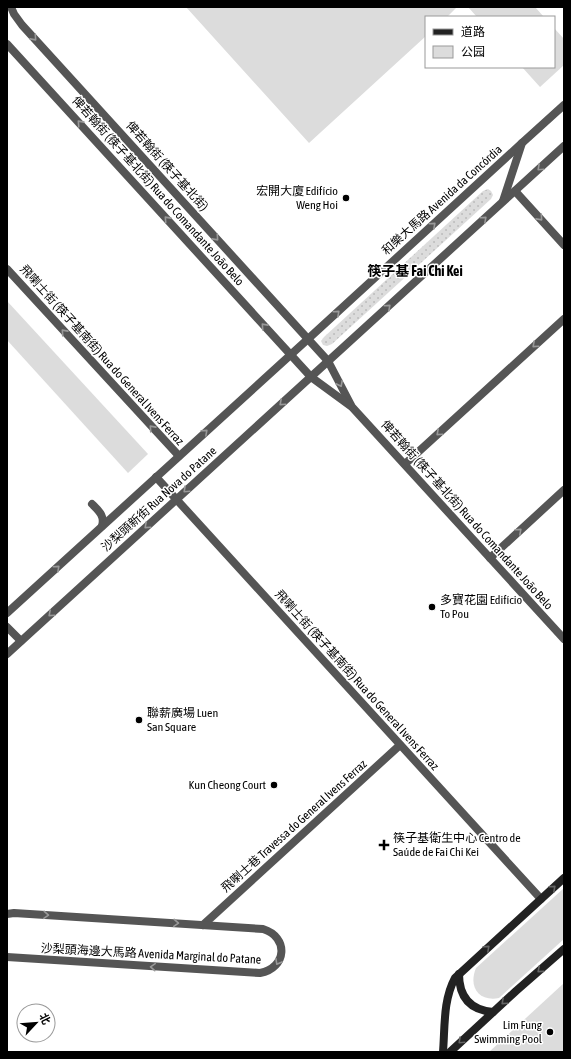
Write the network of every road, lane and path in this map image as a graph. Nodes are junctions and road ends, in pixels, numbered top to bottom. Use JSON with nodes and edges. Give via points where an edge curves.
{"nodes":[{"id":1,"x":11,"y":7,"type":"edge"},
{"id":2,"x":7,"y":44,"type":"edge"},
{"id":3,"x":564,"y":105,"type":"edge"},
{"id":4,"x":522,"y":143,"type":"junction"},
{"id":5,"x":564,"y":146,"type":"edge"},
{"id":6,"x":515,"y":191,"type":"junction"},
{"id":7,"x":503,"y":202,"type":"junction"},
{"id":8,"x":564,"y":245,"type":"edge"},
{"id":9,"x":7,"y":269,"type":"edge"},
{"id":10,"x":564,"y":319,"type":"edge"},
{"id":11,"x":308,"y":339,"type":"junction"},
{"id":12,"x":291,"y":354,"type":"junction"},
{"id":13,"x":328,"y":361,"type":"junction"},
{"id":14,"x":311,"y":377,"type":"junction"},
{"id":15,"x":352,"y":407,"type":"junction"},
{"id":16,"x":178,"y":456,"type":"junction"},
{"id":17,"x":405,"y":464,"type":"junction"},
{"id":18,"x":156,"y":477,"type":"junction"},
{"id":19,"x":564,"y":490,"type":"edge"},
{"id":20,"x":176,"y":500,"type":"junction"},
{"id":21,"x":92,"y":504,"type":"dead end"},
{"id":22,"x":116,"y":513,"type":"junction"},
{"id":23,"x":102,"y":514,"type":"junction"},
{"id":24,"x":102,"y":526,"type":"junction"},
{"id":25,"x":490,"y":558,"type":"junction"},
{"id":26,"x":7,"y":613,"type":"edge"},
{"id":27,"x":7,"y":627,"type":"edge"},
{"id":28,"x":564,"y":639,"type":"edge"},
{"id":29,"x":20,"y":642,"type":"junction"},
{"id":30,"x":7,"y":654,"type":"edge"},
{"id":31,"x":400,"y":745,"type":"junction"},
{"id":32,"x":564,"y":878,"type":"edge"},
{"id":33,"x":541,"y":899,"type":"junction"},
{"id":34,"x":7,"y":914,"type":"edge"},
{"id":35,"x":203,"y":925,"type":"junction"},
{"id":36,"x":564,"y":949,"type":"edge"},
{"id":37,"x":7,"y":958,"type":"edge"},
{"id":38,"x":458,"y":974,"type":"junction"},
{"id":39,"x":493,"y":1012,"type":"junction"},
{"id":40,"x":443,"y":1052,"type":"edge"},
{"id":41,"x":450,"y":1052,"type":"edge"}],
"edges":[{"from":1,"to":11,"type":"street","name":"俾若翰街 (筷子基北街)","one_way":true,"via":[[22,25]]},
{"from":12,"to":2,"type":"street","name":"俾若翰街 (筷子基北街) Rua do Comandante João Belo","one_way":true},
{"from":3,"to":4,"type":"street","name":"和樂大馬路 Avenida da Concórdia"},
{"from":4,"to":7,"type":"street","name":"和樂大馬路 Avenida da Concórdia"},
{"from":11,"to":4,"type":"street","name":"和樂大馬路 Avenida da Concórdia","one_way":true},
{"from":5,"to":6,"type":"street","name":"和樂大馬路 Avenida da Concórdia","one_way":true},
{"from":6,"to":7,"type":"street","name":"和樂大馬路 Avenida da Concórdia"},
{"from":6,"to":8,"type":"street","one_way":true},
{"from":13,"to":7,"type":"street","name":"和樂大馬路 Avenida da Concórdia","one_way":true},
{"from":16,"to":9,"type":"street","name":"飛喇士街 (筷子基南街) Rua do General Ivens Ferraz","one_way":true},
{"from":10,"to":17,"type":"street","one_way":true},
{"from":11,"to":12,"type":"street","name":"沙梨頭新街 Rua Nova do Patane"},
{"from":11,"to":13,"type":"street","name":"俾若翰街 (筷子基北街)"},
{"from":12,"to":14,"type":"street","name":"俾若翰街 (筷子基北街) Rua do Comandante João Belo"},
{"from":16,"to":12,"type":"street","name":"沙梨頭新街 Rua Nova do Patane","one_way":true},
{"from":13,"to":14,"type":"street","name":"沙梨頭新街 Rua Nova do Patane"},
{"from":13,"to":15,"type":"street","name":"俾若翰街 (筷子基北街)","one_way":true},
{"from":14,"to":15,"type":"street","name":"俾若翰街 (筷子基北街) Rua do Comandante João Belo"},
{"from":14,"to":20,"type":"street","name":"沙梨頭新街 Rua Nova do Patane","one_way":true},
{"from":15,"to":17,"type":"street","name":"俾若翰街 (筷子基北街) Rua do Comandante João Belo"},
{"from":16,"to":18,"type":"street","name":"沙梨頭新街 Rua Nova do Patane"},
{"from":17,"to":25,"type":"street","name":"俾若翰街 (筷子基北街) Rua do Comandante João Belo"},
{"from":18,"to":20,"type":"street","name":"飛喇士街 (筷子基南街) Rua do General Ivens Ferraz"},
{"from":18,"to":22,"type":"street","name":"沙梨頭新街 Rua Nova do Patane"},
{"from":25,"to":19,"type":"street","one_way":true},
{"from":20,"to":29,"type":"street","name":"沙梨頭新街 Rua Nova do Patane","one_way":true},
{"from":20,"to":31,"type":"street","name":"飛喇士街 (筷子基南街) Rua do General Ivens Ferraz"},
{"from":21,"to":23,"type":"street"},
{"from":22,"to":23,"type":"street","via":[[109,516]]},
{"from":22,"to":24,"type":"street","name":"沙梨頭新街 Rua Nova do Patane"},
{"from":23,"to":24,"type":"street"},
{"from":26,"to":24,"type":"street","name":"沙梨頭新街 Rua Nova do Patane","one_way":true},
{"from":25,"to":28,"type":"street","name":"俾若翰街 (筷子基北街) Rua do Comandante João Belo"},
{"from":27,"to":29,"type":"street"},
{"from":29,"to":30,"type":"street","name":"沙梨頭新街 Rua Nova do Patane"},
{"from":31,"to":33,"type":"street","name":"飛喇士街 (筷子基南街) Rua do General Ivens Ferraz"},
{"from":31,"to":35,"type":"street","name":"飛喇士巷 Travessa do General Ivens Ferraz"},
{"from":33,"to":32,"type":"main road","one_way":true},
{"from":38,"to":33,"type":"main road","one_way":true},
{"from":34,"to":35,"type":"street","name":"沙梨頭海邊大馬路 Avenida Marginal do Patane","one_way":true},
{"from":35,"to":37,"type":"street","name":"沙梨頭海邊大馬路 Avenida Marginal do Patane","one_way":true,"via":[[263,929],[270,932],[279,942],[281,949],[278,963],[274,969],[260,974]]},
{"from":36,"to":39,"type":"main road","one_way":true},
{"from":38,"to":39,"type":"main road","via":[[459,986],[467,1001],[482,1011]]},
{"from":38,"to":40,"type":"main road","via":[[449,988],[446,1000]]},
{"from":39,"to":41,"type":"main road","one_way":true}]}
